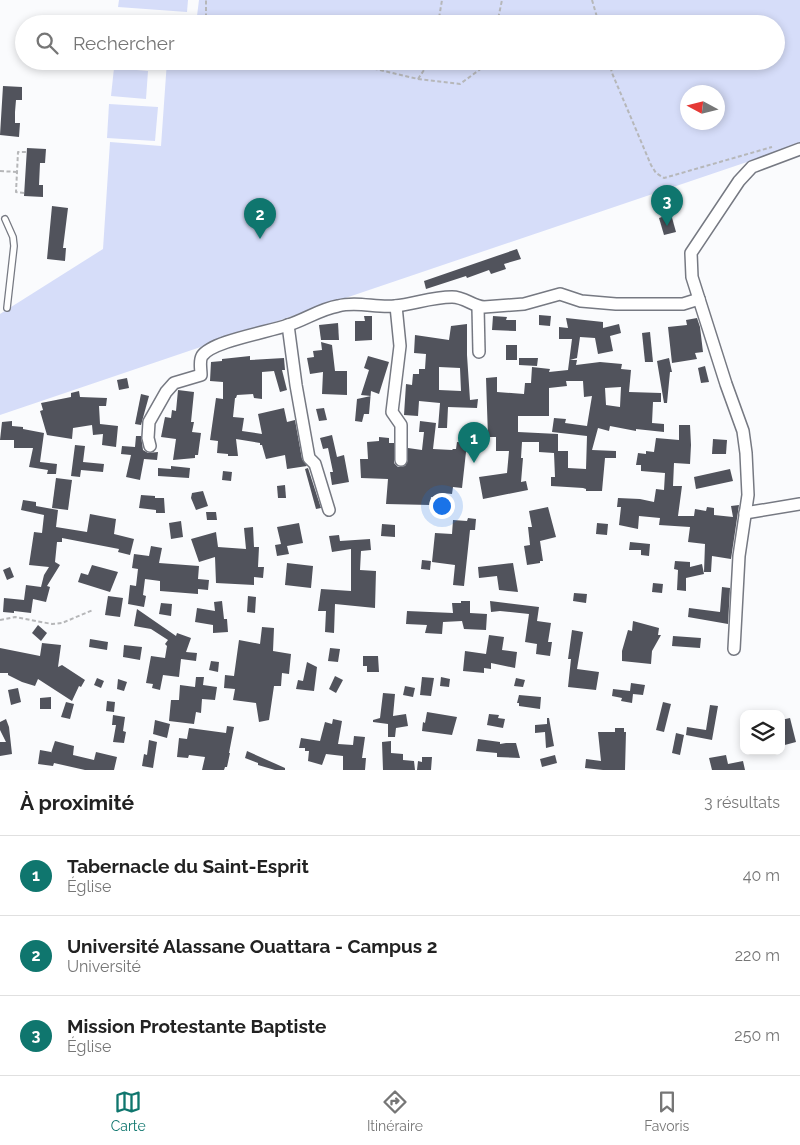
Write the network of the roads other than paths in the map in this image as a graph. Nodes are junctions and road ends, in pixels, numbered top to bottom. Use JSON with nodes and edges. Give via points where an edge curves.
{"nodes":[{"id":1,"x":800,"y":149,"type":"edge"},
{"id":2,"x":5,"y":219,"type":"dead end"},
{"id":3,"x":699,"y":299,"type":"junction"},
{"id":4,"x":396,"y":306,"type":"junction"},
{"id":5,"x":478,"y":307,"type":"junction"},
{"id":6,"x":7,"y":308,"type":"dead end"},
{"id":7,"x":288,"y":325,"type":"junction"},
{"id":8,"x":479,"y":352,"type":"dead end"},
{"id":9,"x":150,"y":446,"type":"dead end"},
{"id":10,"x":401,"y":460,"type":"dead end"},
{"id":11,"x":800,"y":504,"type":"edge"},
{"id":12,"x":328,"y":510,"type":"dead end"},
{"id":13,"x":745,"y":513,"type":"junction"},
{"id":14,"x":734,"y":649,"type":"dead end"}],
"edges":[{"from":1,"to":3,"type":"street","via":[[752,167],[708,227],[691,253],[692,277]]},
{"from":2,"to":6,"type":"lane","via":[[14,246]]},
{"from":3,"to":5,"type":"street","via":[[683,304],[616,304],[560,294],[524,304]]},
{"from":3,"to":13,"type":"street","via":[[743,431],[748,495]]},
{"from":4,"to":5,"type":"street","via":[[452,297],[464,298]]},
{"from":4,"to":7,"type":"street","via":[[336,306]]},
{"from":4,"to":10,"type":"street","via":[[400,346],[392,412],[401,425]]},
{"from":5,"to":8,"type":"street"},
{"from":7,"to":9,"type":"street","via":[[238,339],[203,354],[201,375],[174,383],[156,407],[149,422]]},
{"from":7,"to":12,"type":"street","via":[[309,458],[315,464]]},
{"from":11,"to":13,"type":"street"},
{"from":13,"to":14,"type":"street","via":[[737,580]]}]}
